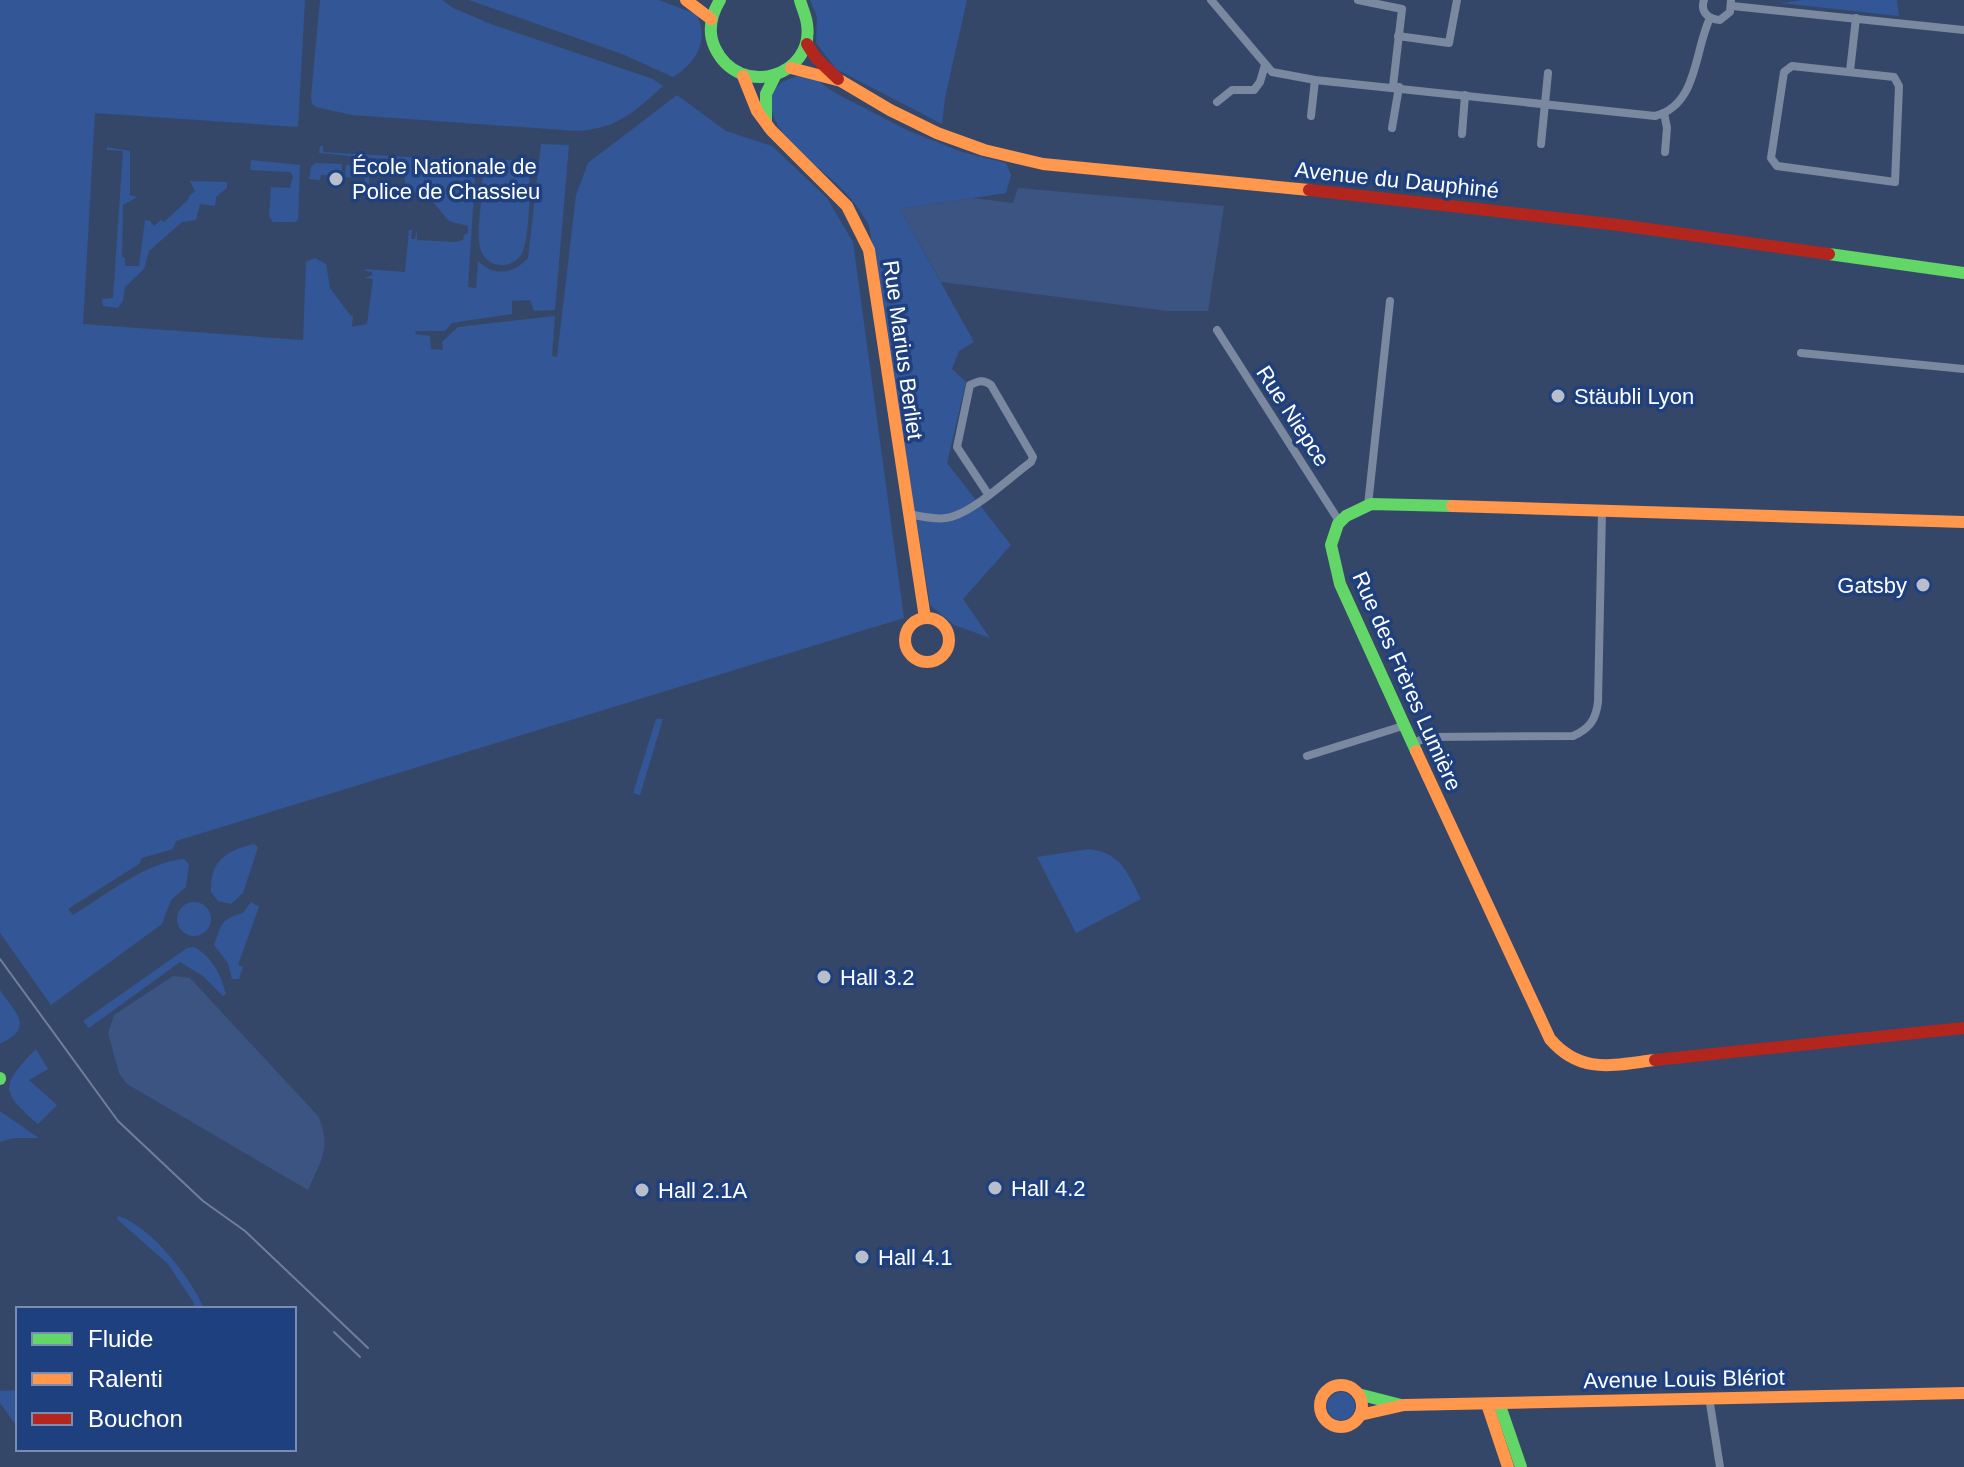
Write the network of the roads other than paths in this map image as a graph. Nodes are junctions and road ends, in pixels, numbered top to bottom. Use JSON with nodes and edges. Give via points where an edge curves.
{"nodes":[{"id":1,"x":686,"y":0,"type":"edge"},
{"id":2,"x":720,"y":0,"type":"edge"},
{"id":3,"x":800,"y":0,"type":"edge"},
{"id":4,"x":1211,"y":0,"type":"edge"},
{"id":5,"x":1358,"y":0,"type":"edge"},
{"id":6,"x":1457,"y":0,"type":"edge"},
{"id":7,"x":1704,"y":0,"type":"edge"},
{"id":8,"x":1732,"y":3,"type":"edge"},
{"id":9,"x":1710,"y":18,"type":"junction"},
{"id":10,"x":1856,"y":18,"type":"junction"},
{"id":11,"x":711,"y":19,"type":"junction"},
{"id":12,"x":1964,"y":30,"type":"edge"},
{"id":13,"x":1398,"y":36,"type":"junction"},
{"id":14,"x":807,"y":44,"type":"junction"},
{"id":15,"x":1265,"y":65,"type":"junction"},
{"id":16,"x":791,"y":68,"type":"junction"},
{"id":17,"x":1850,"y":71,"type":"junction"},
{"id":18,"x":1548,"y":73,"type":"dead end"},
{"id":19,"x":743,"y":76,"type":"junction"},
{"id":20,"x":775,"y":76,"type":"junction"},
{"id":21,"x":1315,"y":80,"type":"junction"},
{"id":22,"x":841,"y":81,"type":"junction"},
{"id":23,"x":1396,"y":87,"type":"junction"},
{"id":24,"x":1465,"y":95,"type":"junction"},
{"id":25,"x":1217,"y":102,"type":"dead end"},
{"id":26,"x":1545,"y":104,"type":"junction"},
{"id":27,"x":1664,"y":113,"type":"junction"},
{"id":28,"x":1311,"y":116,"type":"dead end"},
{"id":29,"x":766,"y":124,"type":"junction"},
{"id":30,"x":1392,"y":128,"type":"dead end"},
{"id":31,"x":1462,"y":134,"type":"dead end"},
{"id":32,"x":1541,"y":144,"type":"dead end"},
{"id":33,"x":1665,"y":152,"type":"dead end"},
{"id":34,"x":1964,"y":273,"type":"edge"},
{"id":35,"x":1390,"y":301,"type":"dead end"},
{"id":36,"x":1217,"y":330,"type":"dead end"},
{"id":37,"x":1801,"y":353,"type":"dead end"},
{"id":38,"x":1964,"y":369,"type":"edge"},
{"id":39,"x":988,"y":494,"type":"junction"},
{"id":40,"x":1368,"y":505,"type":"junction"},
{"id":41,"x":1602,"y":511,"type":"junction"},
{"id":42,"x":907,"y":513,"type":"junction"},
{"id":43,"x":1339,"y":521,"type":"junction"},
{"id":44,"x":1964,"y":522,"type":"edge"},
{"id":45,"x":925,"y":618,"type":"dead end"},
{"id":46,"x":1406,"y":725,"type":"junction"},
{"id":47,"x":1414,"y":743,"type":"junction"},
{"id":48,"x":1307,"y":756,"type":"dead end"},
{"id":49,"x":1964,"y":1028,"type":"edge"},
{"id":50,"x":1964,"y":1393,"type":"edge"},
{"id":51,"x":1358,"y":1394,"type":"junction"},
{"id":52,"x":1709,"y":1397,"type":"junction"},
{"id":53,"x":1493,"y":1404,"type":"junction"},
{"id":54,"x":1404,"y":1405,"type":"junction"},
{"id":55,"x":1360,"y":1415,"type":"junction"},
{"id":56,"x":1508,"y":1467,"type":"edge"},
{"id":57,"x":1521,"y":1467,"type":"edge"},
{"id":58,"x":1720,"y":1467,"type":"edge"}],
"edges":[{"from":1,"to":11,"type":"street"},
{"from":2,"to":11,"type":"street"},
{"from":3,"to":14,"type":"street","via":[[807,14]]},
{"from":4,"to":15,"type":"street"},
{"from":5,"to":13,"type":"street","via":[[1402,9]]},
{"from":6,"to":13,"type":"street","via":[[1449,43]]},
{"from":7,"to":9,"type":"street"},
{"from":8,"to":9,"type":"street","via":[[1726,17]]},
{"from":8,"to":10,"type":"street"},
{"from":9,"to":27,"type":"street","via":[[1686,94]]},
{"from":10,"to":12,"type":"street"},
{"from":10,"to":17,"type":"street"},
{"from":11,"to":19,"type":"street","via":[[717,55]]},
{"from":13,"to":23,"type":"street"},
{"from":14,"to":16,"type":"street"},
{"from":14,"to":22,"type":"street","name":"Avenue du Dauphiné"},
{"from":15,"to":21,"type":"street","via":[[1272,72]]},
{"from":15,"to":25,"type":"street","via":[[1254,90],[1232,90]]},
{"from":16,"to":20,"type":"street"},
{"from":16,"to":22,"type":"street","name":"Avenue du Dauphiné"},
{"from":17,"to":17,"type":"street","via":[[1792,66],[1784,72],[1771,158],[1777,166],[1895,182],[1899,86],[1894,77]]},
{"from":18,"to":26,"type":"street"},
{"from":19,"to":20,"type":"street"},
{"from":19,"to":29,"type":"street","name":"Rue Marius Berliet"},
{"from":20,"to":29,"type":"street","via":[[766,94]]},
{"from":21,"to":23,"type":"street"},
{"from":21,"to":28,"type":"street"},
{"from":22,"to":34,"type":"street","name":"Avenue du Dauphiné","via":[[937,133],[1043,164],[1619,225]]},
{"from":23,"to":24,"type":"street"},
{"from":23,"to":30,"type":"street"},
{"from":24,"to":26,"type":"street"},
{"from":24,"to":31,"type":"street"},
{"from":26,"to":27,"type":"street"},
{"from":26,"to":32,"type":"street"},
{"from":27,"to":33,"type":"street"},
{"from":29,"to":42,"type":"street","name":"Rue Marius Berliet","via":[[838,193],[862,229]]},
{"from":35,"to":40,"type":"street"},
{"from":36,"to":43,"type":"street","name":"Rue Niepce"},
{"from":37,"to":38,"type":"street"},
{"from":39,"to":39,"type":"street","via":[[1033,457],[991,385],[978,381],[967,393],[957,447]]},
{"from":39,"to":42,"type":"street","via":[[949,518]]},
{"from":40,"to":41,"type":"street"},
{"from":40,"to":43,"type":"street"},
{"from":41,"to":44,"type":"street"},
{"from":41,"to":47,"type":"street","via":[[1594,721],[1573,736],[1427,737]]},
{"from":42,"to":45,"type":"street","name":"Rue Marius Berliet"},
{"from":43,"to":46,"type":"street","name":"Rue des Frères Lumière","via":[[1333,546],[1336,573]]},
{"from":46,"to":47,"type":"street","name":"Rue des Frères Lumière"},
{"from":46,"to":48,"type":"street"},
{"from":47,"to":49,"type":"street","name":"Rue des Frères Lumière","via":[[1544,1032],[1565,1056],[1600,1066]]},
{"from":50,"to":52,"type":"street","name":"Avenue Louis Blériot"},
{"from":51,"to":54,"type":"street","name":"Avenue Louis Blériot"},
{"from":51,"to":55,"type":"street"},
{"from":51,"to":55,"type":"street","via":[[1344,1385],[1332,1387],[1323,1395],[1320,1410],[1329,1424],[1341,1427]]},
{"from":52,"to":53,"type":"street","name":"Avenue Louis Blériot"},
{"from":52,"to":58,"type":"street"},
{"from":53,"to":54,"type":"street","name":"Avenue Louis Blériot"},
{"from":53,"to":56,"type":"street"},
{"from":53,"to":57,"type":"street"},
{"from":54,"to":55,"type":"street","name":"Avenue Louis Blériot"}]}
